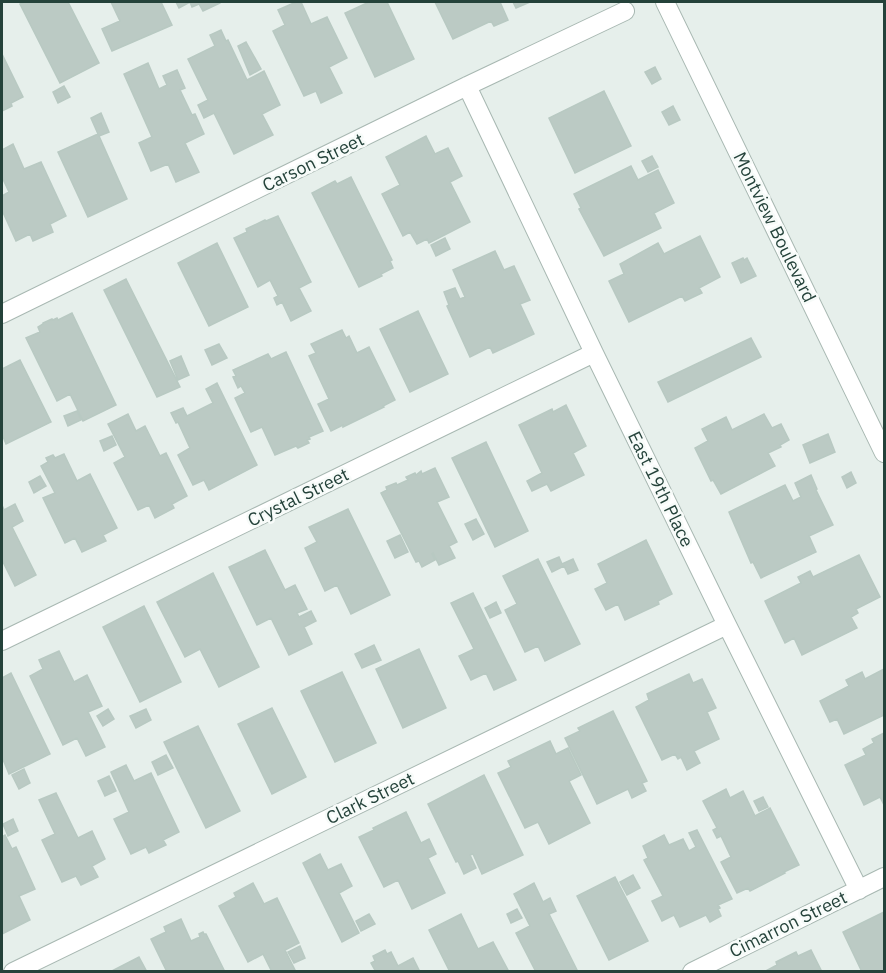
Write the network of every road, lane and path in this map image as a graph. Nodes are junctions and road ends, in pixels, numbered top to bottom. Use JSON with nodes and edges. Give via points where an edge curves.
{"nodes":[{"id":1,"x":665,"y":2,"type":"edge"},
{"id":2,"x":625,"y":10,"type":"dead end"},
{"id":3,"x":467,"y":86,"type":"junction"},
{"id":4,"x":2,"y":314,"type":"edge"},
{"id":5,"x":594,"y":353,"type":"junction"},
{"id":6,"x":885,"y":453,"type":"edge"},
{"id":7,"x":727,"y":625,"type":"junction"},
{"id":8,"x":2,"y":641,"type":"edge"},
{"id":9,"x":885,"y":878,"type":"edge"},
{"id":10,"x":859,"y":890,"type":"junction"},
{"id":11,"x":13,"y":972,"type":"edge"},
{"id":12,"x":692,"y":972,"type":"edge"}],
"edges":[{"from":1,"to":6,"type":"street","name":"Montview Boulevard"},
{"from":2,"to":3,"type":"street","name":"Carson Street"},
{"from":3,"to":4,"type":"street","name":"Carson Street"},
{"from":3,"to":5,"type":"street","name":"East 19th Place"},
{"from":5,"to":7,"type":"street","name":"East 19th Place"},
{"from":5,"to":8,"type":"street","name":"Crystal Street"},
{"from":7,"to":10,"type":"street","name":"East 19th Place"},
{"from":7,"to":11,"type":"street","name":"Clark Street"},
{"from":9,"to":10,"type":"street","name":"Cimarron Street"},
{"from":10,"to":12,"type":"street","name":"Cimarron Street"}]}
